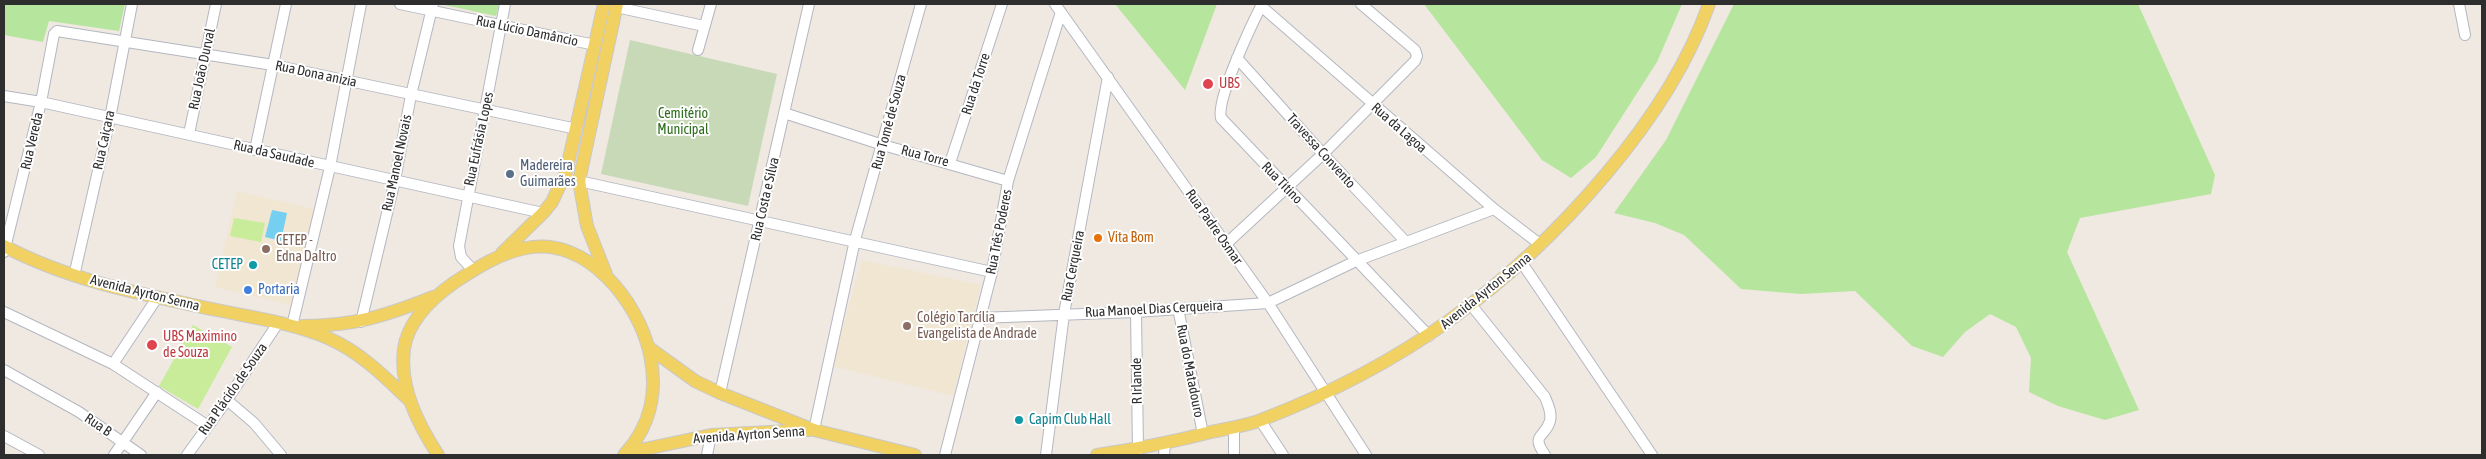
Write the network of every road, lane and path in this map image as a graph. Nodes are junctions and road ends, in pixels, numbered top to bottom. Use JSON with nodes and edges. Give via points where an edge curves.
{"nodes":[{"id":1,"x":132,"y":4,"type":"edge"},
{"id":2,"x":216,"y":4,"type":"edge"},
{"id":3,"x":286,"y":4,"type":"edge"},
{"id":4,"x":361,"y":4,"type":"edge"},
{"id":5,"x":400,"y":4,"type":"edge"},
{"id":6,"x":505,"y":4,"type":"edge"},
{"id":7,"x":711,"y":4,"type":"edge"},
{"id":8,"x":809,"y":4,"type":"edge"},
{"id":9,"x":922,"y":4,"type":"edge"},
{"id":10,"x":1002,"y":4,"type":"edge"},
{"id":11,"x":1361,"y":4,"type":"edge"},
{"id":12,"x":1709,"y":4,"type":"edge"},
{"id":13,"x":2459,"y":4,"type":"edge"},
{"id":14,"x":612,"y":5,"type":"edge"},
{"id":15,"x":1262,"y":5,"type":"edge"},
{"id":16,"x":432,"y":7,"type":"edge"},
{"id":17,"x":1058,"y":8,"type":"edge"},
{"id":18,"x":500,"y":26,"type":"junction"},
{"id":19,"x":704,"y":26,"type":"junction"},
{"id":20,"x":54,"y":34,"type":"joint"},
{"id":21,"x":2465,"y":35,"type":"dead end"},
{"id":22,"x":124,"y":40,"type":"junction"},
{"id":23,"x":595,"y":45,"type":"junction"},
{"id":24,"x":698,"y":50,"type":"dead end"},
{"id":25,"x":205,"y":53,"type":"junction"},
{"id":26,"x":1238,"y":58,"type":"junction"},
{"id":27,"x":273,"y":65,"type":"junction"},
{"id":28,"x":1108,"y":78,"type":"junction"},
{"id":29,"x":346,"y":80,"type":"junction"},
{"id":30,"x":411,"y":95,"type":"junction"},
{"id":31,"x":4,"y":96,"type":"edge"},
{"id":32,"x":41,"y":102,"type":"junction"},
{"id":33,"x":1372,"y":104,"type":"junction"},
{"id":34,"x":486,"y":110,"type":"junction"},
{"id":35,"x":784,"y":113,"type":"junction"},
{"id":36,"x":110,"y":118,"type":"junction"},
{"id":37,"x":577,"y":129,"type":"junction"},
{"id":38,"x":189,"y":134,"type":"junction"},
{"id":39,"x":884,"y":145,"type":"junction"},
{"id":40,"x":256,"y":150,"type":"junction"},
{"id":41,"x":1323,"y":154,"type":"junction"},
{"id":42,"x":950,"y":163,"type":"junction"},
{"id":43,"x":330,"y":167,"type":"junction"},
{"id":44,"x":395,"y":180,"type":"junction"},
{"id":45,"x":579,"y":181,"type":"junction"},
{"id":46,"x":1008,"y":181,"type":"junction"},
{"id":47,"x":1286,"y":188,"type":"junction"},
{"id":48,"x":468,"y":197,"type":"junction"},
{"id":49,"x":1494,"y":209,"type":"junction"},
{"id":50,"x":543,"y":213,"type":"junction"},
{"id":51,"x":759,"y":221,"type":"junction"},
{"id":52,"x":855,"y":240,"type":"junction"},
{"id":53,"x":1406,"y":242,"type":"junction"},
{"id":54,"x":1226,"y":244,"type":"junction"},
{"id":55,"x":1541,"y":245,"type":"junction"},
{"id":56,"x":5,"y":249,"type":"edge"},
{"id":57,"x":501,"y":254,"type":"junction"},
{"id":58,"x":1356,"y":261,"type":"junction"},
{"id":59,"x":1522,"y":263,"type":"junction"},
{"id":60,"x":473,"y":270,"type":"junction"},
{"id":61,"x":992,"y":272,"type":"junction"},
{"id":62,"x":74,"y":276,"type":"junction"},
{"id":63,"x":606,"y":277,"type":"junction"},
{"id":64,"x":437,"y":295,"type":"junction"},
{"id":65,"x":157,"y":298,"type":"junction"},
{"id":66,"x":1268,"y":303,"type":"junction"},
{"id":67,"x":1472,"y":306,"type":"junction"},
{"id":68,"x":1178,"y":308,"type":"junction"},
{"id":69,"x":4,"y":312,"type":"edge"},
{"id":70,"x":1136,"y":312,"type":"junction"},
{"id":71,"x":1064,"y":314,"type":"junction"},
{"id":72,"x":979,"y":318,"type":"junction"},
{"id":73,"x":278,"y":322,"type":"junction"},
{"id":74,"x":360,"y":322,"type":"junction"},
{"id":75,"x":292,"y":326,"type":"junction"},
{"id":76,"x":1428,"y":336,"type":"junction"},
{"id":77,"x":648,"y":347,"type":"junction"},
{"id":78,"x":113,"y":364,"type":"junction"},
{"id":79,"x":4,"y":370,"type":"edge"},
{"id":80,"x":157,"y":392,"type":"junction"},
{"id":81,"x":1325,"y":392,"type":"junction"},
{"id":82,"x":720,"y":394,"type":"junction"},
{"id":83,"x":227,"y":400,"type":"junction"},
{"id":84,"x":410,"y":401,"type":"junction"},
{"id":85,"x":1260,"y":420,"type":"junction"},
{"id":86,"x":208,"y":426,"type":"junction"},
{"id":87,"x":1234,"y":427,"type":"junction"},
{"id":88,"x":814,"y":430,"type":"junction"},
{"id":89,"x":1203,"y":434,"type":"junction"},
{"id":90,"x":711,"y":435,"type":"junction"},
{"id":91,"x":4,"y":436,"type":"edge"},
{"id":92,"x":122,"y":442,"type":"junction"},
{"id":93,"x":1165,"y":450,"type":"edge"},
{"id":94,"x":1146,"y":451,"type":"edge"},
{"id":95,"x":625,"y":454,"type":"edge"},
{"id":96,"x":39,"y":455,"type":"edge"},
{"id":97,"x":114,"y":455,"type":"edge"},
{"id":98,"x":141,"y":455,"type":"edge"},
{"id":99,"x":188,"y":455,"type":"edge"},
{"id":100,"x":281,"y":455,"type":"edge"},
{"id":101,"x":438,"y":455,"type":"edge"},
{"id":102,"x":707,"y":455,"type":"edge"},
{"id":103,"x":916,"y":455,"type":"edge"},
{"id":104,"x":945,"y":455,"type":"edge"},
{"id":105,"x":1046,"y":455,"type":"edge"},
{"id":106,"x":1097,"y":455,"type":"edge"},
{"id":107,"x":1234,"y":455,"type":"edge"},
{"id":108,"x":1283,"y":455,"type":"edge"},
{"id":109,"x":1366,"y":455,"type":"edge"},
{"id":110,"x":1545,"y":455,"type":"edge"},
{"id":111,"x":1652,"y":455,"type":"edge"}],
"edges":[{"from":1,"to":22,"type":"street","name":"Rua Caiçara"},
{"from":2,"to":25,"type":"street","name":"Rua João Durval"},
{"from":3,"to":27,"type":"street"},
{"from":4,"to":29,"type":"street"},
{"from":5,"to":16,"type":"street","name":"Rua Lúcio Damâncio"},
{"from":6,"to":18,"type":"street","name":"Rua Eufrásia Lopes"},
{"from":7,"to":19,"type":"street"},
{"from":8,"to":35,"type":"street","name":"Rua Costa e Silva"},
{"from":9,"to":39,"type":"street","name":"Rua Tomé de Souza"},
{"from":10,"to":42,"type":"street","name":"Rua da Torre"},
{"from":11,"to":33,"type":"street","via":[[1415,50],[1417,56]]},
{"from":12,"to":55,"type":"main road","name":"Avenida Ayrton Senna","via":[[1697,36],[1655,112],[1586,198]]},
{"from":13,"to":21,"type":"street"},
{"from":14,"to":19,"type":"street"},
{"from":14,"to":23,"type":"main road"},
{"from":14,"to":45,"type":"main road"},
{"from":15,"to":26,"type":"street","name":"Rua Titino"},
{"from":15,"to":33,"type":"street","name":"Rua da Lagoa"},
{"from":16,"to":18,"type":"street","name":"Rua Lúcio Damâncio"},
{"from":16,"to":30,"type":"street","name":"Rua Manoel Novais"},
{"from":17,"to":28,"type":"street","name":"Rua Padre Osmar"},
{"from":17,"to":46,"type":"street","name":"Rua Três Poderes"},
{"from":18,"to":23,"type":"street","name":"Rua Lúcio Damâncio"},
{"from":18,"to":34,"type":"street","name":"Rua Eufrásia Lopes"},
{"from":19,"to":24,"type":"street"},
{"from":20,"to":22,"type":"street","name":"Rua Dona anizia","via":[[60,30]]},
{"from":20,"to":32,"type":"street","name":"Rua Vereda"},
{"from":22,"to":25,"type":"street","name":"Rua Dona anizia"},
{"from":22,"to":36,"type":"street","name":"Rua Caiçara"},
{"from":23,"to":37,"type":"main road"},
{"from":25,"to":27,"type":"street","name":"Rua Dona anizia"},
{"from":25,"to":38,"type":"street","name":"Rua João Durval"},
{"from":26,"to":41,"type":"street","name":"Travessa Convento"},
{"from":26,"to":47,"type":"street","name":"Rua Titino","via":[[1221,105],[1221,118]]},
{"from":27,"to":29,"type":"street","name":"Rua Dona anizia"},
{"from":27,"to":40,"type":"street"},
{"from":28,"to":54,"type":"street","name":"Rua Padre Osmar"},
{"from":28,"to":71,"type":"street","name":"Rua Cerqueira"},
{"from":29,"to":30,"type":"street","name":"Rua Dona anizia"},
{"from":29,"to":43,"type":"street"},
{"from":30,"to":34,"type":"street","name":"Rua Dona anizia"},
{"from":30,"to":44,"type":"street","name":"Rua Manoel Novais"},
{"from":31,"to":32,"type":"street","name":"Rua da Saudade"},
{"from":32,"to":36,"type":"street","name":"Rua da Saudade"},
{"from":32,"to":56,"type":"street","name":"Rua Vereda"},
{"from":33,"to":41,"type":"street"},
{"from":33,"to":49,"type":"street","name":"Rua da Lagoa"},
{"from":34,"to":37,"type":"street","name":"Rua Dona anizia"},
{"from":34,"to":48,"type":"street","name":"Rua Eufrásia Lopes"},
{"from":35,"to":39,"type":"street","name":"Rua Torre"},
{"from":35,"to":51,"type":"street","name":"Rua Costa e Silva"},
{"from":36,"to":38,"type":"street","name":"Rua da Saudade"},
{"from":36,"to":62,"type":"street","name":"Rua Caiçara"},
{"from":37,"to":50,"type":"main road","via":[[566,172]]},
{"from":38,"to":40,"type":"street","name":"Rua da Saudade"},
{"from":39,"to":42,"type":"street","name":"Rua Torre"},
{"from":39,"to":52,"type":"street","name":"Rua Tomé de Souza"},
{"from":40,"to":43,"type":"street","name":"Rua da Saudade"},
{"from":41,"to":47,"type":"street"},
{"from":41,"to":53,"type":"street","name":"Travessa Convento"},
{"from":42,"to":46,"type":"street","name":"Rua Torre"},
{"from":43,"to":44,"type":"street","name":"Rua da Saudade"},
{"from":43,"to":75,"type":"street"},
{"from":44,"to":48,"type":"street","name":"Rua da Saudade"},
{"from":44,"to":74,"type":"street","name":"Rua Manoel Novais"},
{"from":45,"to":51,"type":"street"},
{"from":45,"to":63,"type":"main road","via":[[587,226]]},
{"from":46,"to":61,"type":"street","name":"Rua Três Poderes"},
{"from":47,"to":54,"type":"street"},
{"from":47,"to":58,"type":"street","name":"Rua Titino"},
{"from":48,"to":50,"type":"street","name":"Rua da Saudade"},
{"from":48,"to":60,"type":"street","name":"Rua Eufrásia Lopes","via":[[459,246],[461,258]]},
{"from":49,"to":53,"type":"street"},
{"from":49,"to":55,"type":"street","name":"Rua da Lagoa"},
{"from":50,"to":57,"type":"main road"},
{"from":51,"to":52,"type":"street"},
{"from":51,"to":82,"type":"street","name":"Rua Costa e Silva"},
{"from":52,"to":61,"type":"street"},
{"from":52,"to":88,"type":"street","name":"Rua Tomé de Souza"},
{"from":53,"to":58,"type":"street"},
{"from":54,"to":66,"type":"street","name":"Rua Padre Osmar"},
{"from":55,"to":59,"type":"main road","name":"Avenida Ayrton Senna"},
{"from":56,"to":62,"type":"main road","name":"Avenida Ayrton Senna"},
{"from":57,"to":60,"type":"main road"},
{"from":57,"to":63,"type":"main road","via":[[528,247],[556,248],[573,254]]},
{"from":58,"to":66,"type":"street"},
{"from":58,"to":76,"type":"street","name":"Rua Titino"},
{"from":59,"to":67,"type":"main road","name":"Avenida Ayrton Senna"},
{"from":59,"to":111,"type":"street"},
{"from":60,"to":64,"type":"main road"},
{"from":61,"to":72,"type":"street","name":"Rua Três Poderes"},
{"from":62,"to":65,"type":"main road","name":"Avenida Ayrton Senna"},
{"from":63,"to":77,"type":"main road","via":[[634,313]]},
{"from":64,"to":74,"type":"main road","name":"Avenida Ayrton Senna"},
{"from":64,"to":84,"type":"main road","via":[[411,326],[404,347],[404,378]]},
{"from":65,"to":73,"type":"main road","name":"Avenida Ayrton Senna"},
{"from":65,"to":78,"type":"street"},
{"from":66,"to":68,"type":"street","name":"Rua Manoel Dias Cerqueira"},
{"from":66,"to":81,"type":"street","name":"Rua Padre Osmar"},
{"from":67,"to":76,"type":"main road","name":"Avenida Ayrton Senna"},
{"from":67,"to":110,"type":"street","via":[[1545,397],[1551,413],[1549,423],[1538,436]]},
{"from":68,"to":70,"type":"street","name":"Rua Manoel Dias Cerqueira"},
{"from":68,"to":89,"type":"street","name":"Rua do Matadouro"},
{"from":69,"to":78,"type":"street"},
{"from":70,"to":71,"type":"street","name":"Rua Manoel Dias Cerqueira"},
{"from":70,"to":94,"type":"street","name":"R Irlande"},
{"from":71,"to":72,"type":"street","name":"Rua Manoel Dias Cerqueira"},
{"from":71,"to":105,"type":"street","name":"Rua Cerqueira"},
{"from":72,"to":104,"type":"street","name":"Rua Três Poderes"},
{"from":73,"to":75,"type":"main road","name":"Avenida Ayrton Senna"},
{"from":73,"to":83,"type":"street","name":"Rua Plácido de Souza"},
{"from":74,"to":75,"type":"main road","name":"Avenida Ayrton Senna"},
{"from":75,"to":84,"type":"main road","name":"Avenida Ayrton Senna","via":[[328,338],[355,353]]},
{"from":76,"to":81,"type":"main road","name":"Avenida Ayrton Senna"},
{"from":77,"to":82,"type":"main road","name":"Avenida Ayrton Senna","via":[[695,381]]},
{"from":77,"to":95,"type":"main road","via":[[654,373],[653,400],[646,425]]},
{"from":78,"to":80,"type":"street"},
{"from":79,"to":92,"type":"street","name":"Rua B","via":[[79,412]]},
{"from":80,"to":86,"type":"street"},
{"from":80,"to":92,"type":"street"},
{"from":81,"to":85,"type":"main road","name":"Avenida Ayrton Senna"},
{"from":81,"to":109,"type":"street","name":"Rua Padre Osmar"},
{"from":82,"to":88,"type":"main road","name":"Avenida Ayrton Senna"},
{"from":83,"to":86,"type":"street","name":"Rua Plácido de Souza"},
{"from":83,"to":100,"type":"street","via":[[254,423]]},
{"from":84,"to":101,"type":"main road"},
{"from":85,"to":87,"type":"main road","name":"Avenida Ayrton Senna"},
{"from":85,"to":108,"type":"street"},
{"from":86,"to":99,"type":"street","name":"Rua Plácido de Souza"},
{"from":87,"to":89,"type":"main road","name":"Avenida Ayrton Senna"},
{"from":87,"to":107,"type":"street"},
{"from":88,"to":90,"type":"main road","name":"Avenida Ayrton Senna"},
{"from":88,"to":103,"type":"main road","name":"Avenida Ayrton Senna"},
{"from":89,"to":93,"type":"main road","name":"Avenida Ayrton Senna"},
{"from":90,"to":95,"type":"main road","name":"Avenida Ayrton Senna"},
{"from":90,"to":102,"type":"street"},
{"from":91,"to":96,"type":"street"},
{"from":92,"to":97,"type":"street"},
{"from":92,"to":98,"type":"street","name":"Rua B"},
{"from":93,"to":94,"type":"main road","name":"Avenida Ayrton Senna"},
{"from":94,"to":106,"type":"main road","name":"Avenida Ayrton Senna"}]}
